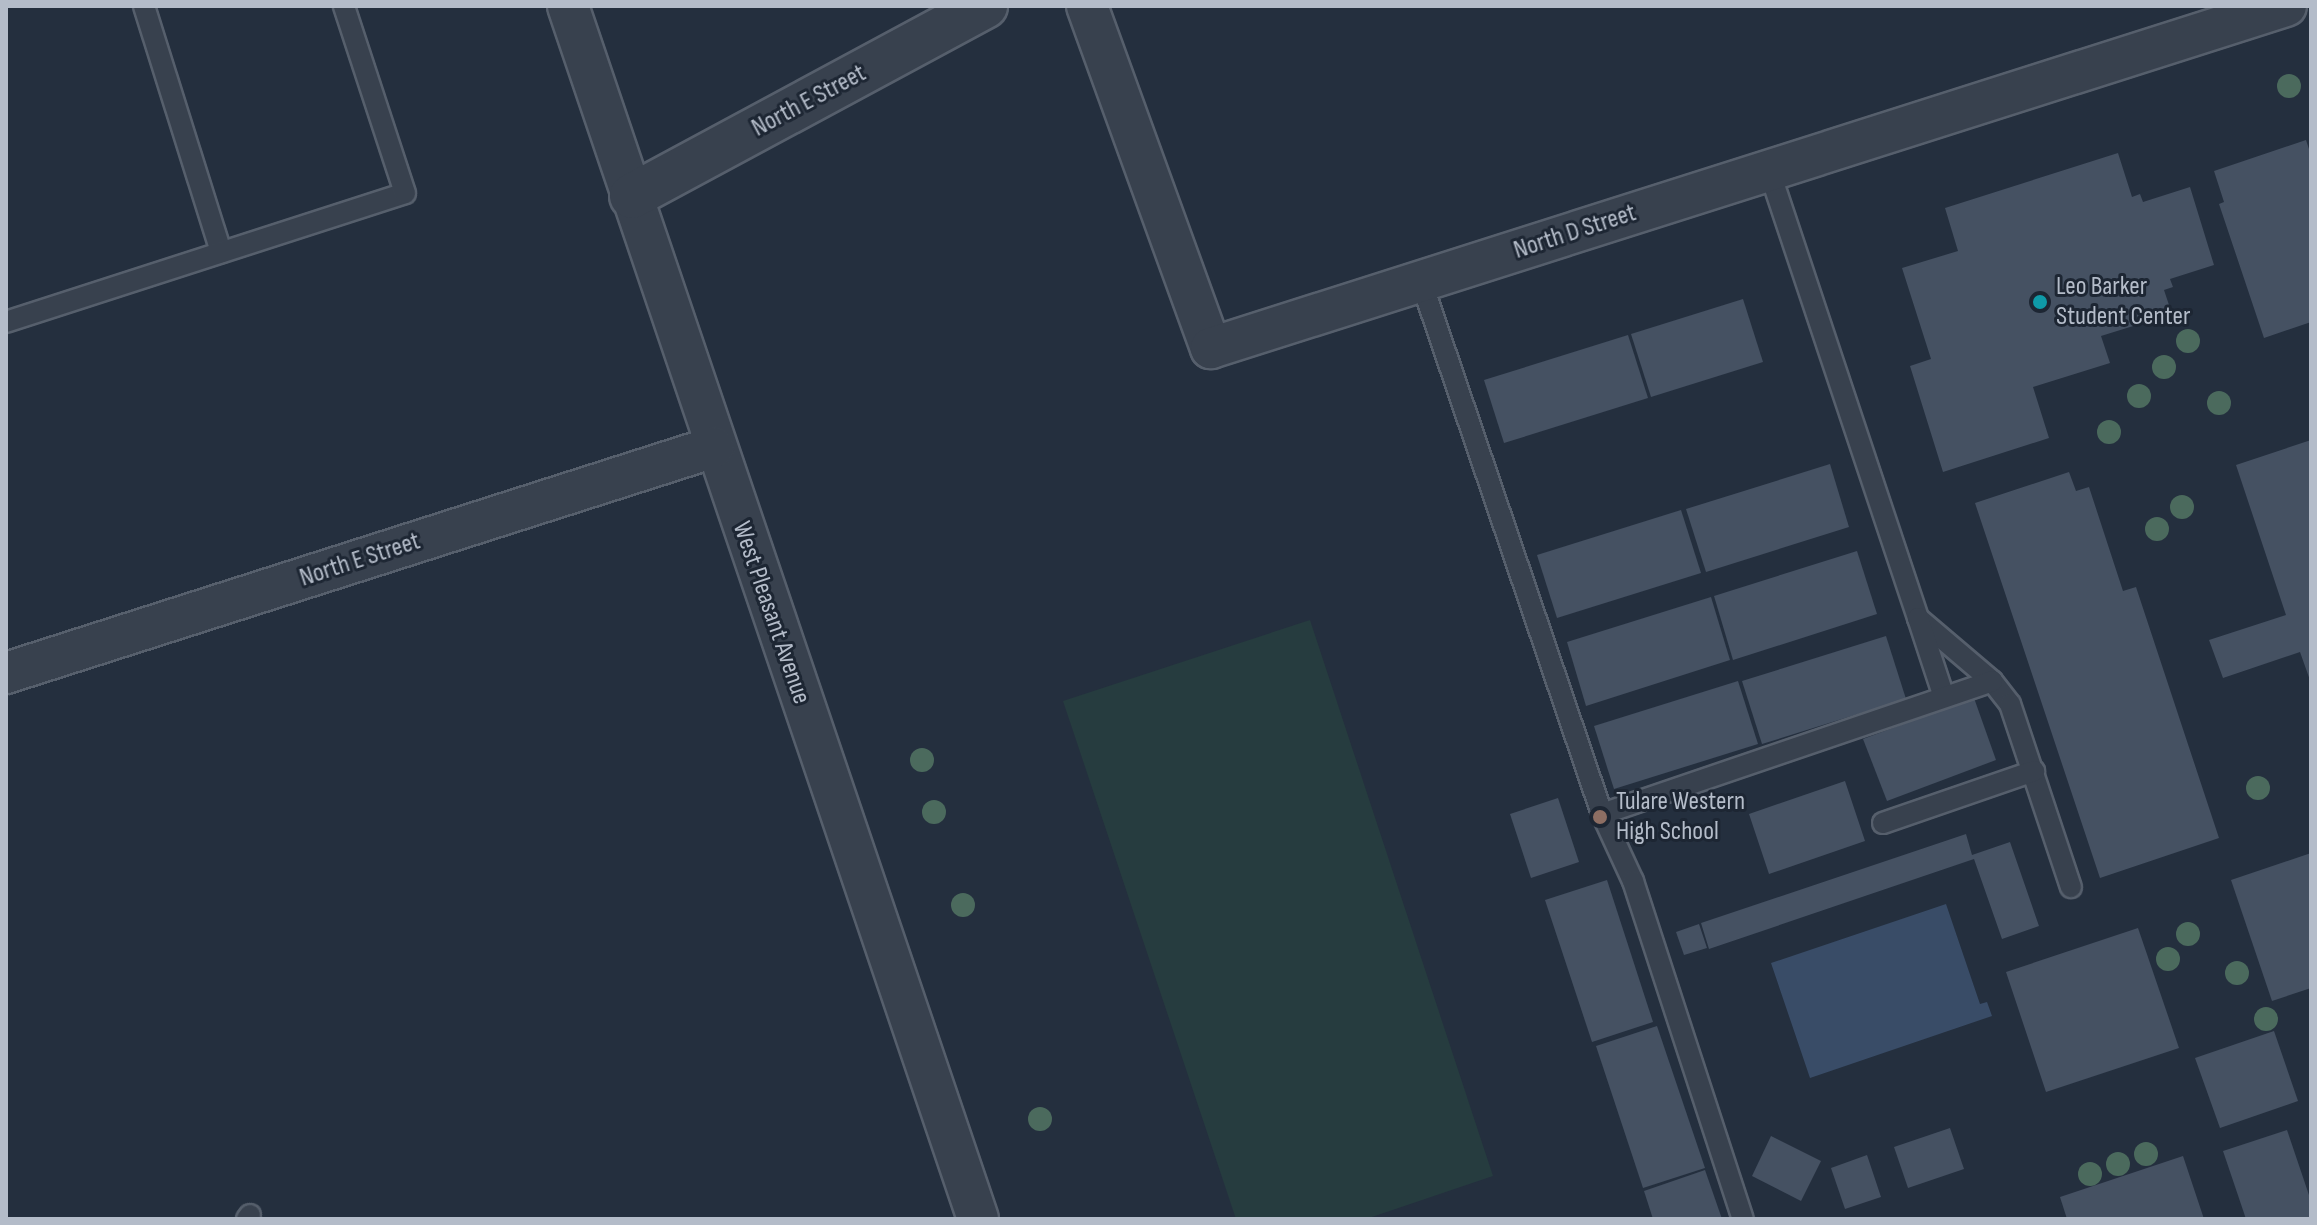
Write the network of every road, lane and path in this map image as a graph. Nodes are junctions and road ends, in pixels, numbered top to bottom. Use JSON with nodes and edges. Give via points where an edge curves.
{"nodes":[{"id":1,"x":144,"y":6,"type":"edge"},
{"id":2,"x":344,"y":6,"type":"edge"},
{"id":3,"x":568,"y":6,"type":"edge"},
{"id":4,"x":985,"y":6,"type":"edge"},
{"id":5,"x":1087,"y":6,"type":"edge"},
{"id":6,"x":2286,"y":6,"type":"edge"},
{"id":7,"x":1769,"y":170,"type":"junction"},
{"id":8,"x":632,"y":196,"type":"junction"},
{"id":9,"x":221,"y":252,"type":"junction"},
{"id":10,"x":1421,"y":281,"type":"junction"},
{"id":11,"x":6,"y":322,"type":"edge"},
{"id":12,"x":714,"y":447,"type":"junction"},
{"id":13,"x":1918,"y":618,"type":"junction"},
{"id":14,"x":6,"y":673,"type":"edge"},
{"id":15,"x":1992,"y":681,"type":"junction"},
{"id":16,"x":1944,"y":697,"type":"junction"},
{"id":17,"x":2034,"y":771,"type":"junction"},
{"id":18,"x":1602,"y":814,"type":"junction"},
{"id":19,"x":1883,"y":823,"type":"dead end"},
{"id":20,"x":2071,"y":887,"type":"dead end"},
{"id":21,"x":978,"y":1219,"type":"edge"},
{"id":22,"x":1743,"y":1219,"type":"edge"}],
"edges":[{"from":1,"to":9,"type":"lane"},
{"from":2,"to":9,"type":"lane","via":[[405,193]]},
{"from":3,"to":8,"type":"street","name":"West Pleasant Avenue"},
{"from":4,"to":8,"type":"street","name":"North E Street"},
{"from":5,"to":10,"type":"street","name":"North D Street","via":[[1211,348]]},
{"from":6,"to":7,"type":"street","name":"North D Street"},
{"from":7,"to":10,"type":"street","name":"North D Street"},
{"from":7,"to":13,"type":"lane"},
{"from":8,"to":12,"type":"street","name":"West Pleasant Avenue"},
{"from":9,"to":11,"type":"lane"},
{"from":10,"to":18,"type":"lane"},
{"from":12,"to":14,"type":"street","name":"North E Street"},
{"from":12,"to":21,"type":"street","name":"West Pleasant Avenue"},
{"from":13,"to":15,"type":"lane"},
{"from":13,"to":16,"type":"lane"},
{"from":15,"to":16,"type":"lane"},
{"from":15,"to":17,"type":"lane","via":[[2010,704]]},
{"from":16,"to":18,"type":"lane"},
{"from":17,"to":19,"type":"lane"},
{"from":17,"to":20,"type":"lane"},
{"from":18,"to":22,"type":"lane","via":[[1633,881]]}]}
